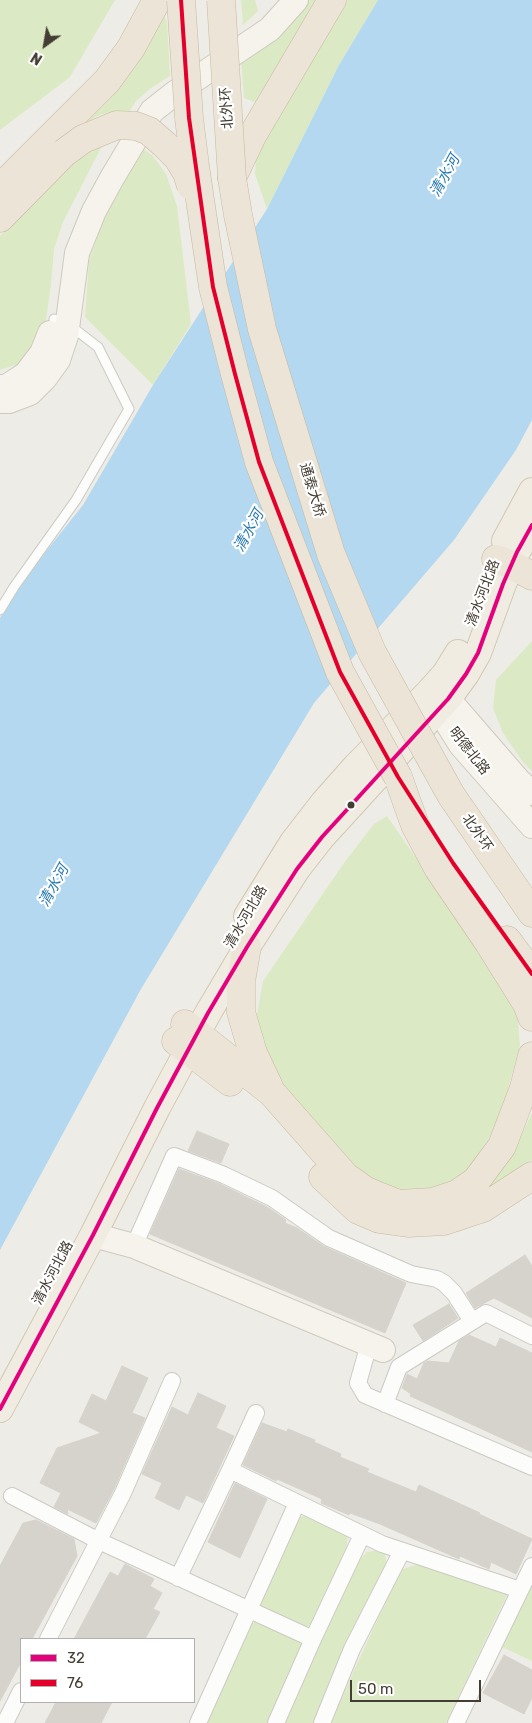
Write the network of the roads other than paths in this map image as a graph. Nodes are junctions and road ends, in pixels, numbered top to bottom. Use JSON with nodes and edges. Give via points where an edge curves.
{"nodes":[{"id":1,"x":157,"y":0,"type":"edge"},
{"id":2,"x":181,"y":0,"type":"edge"},
{"id":3,"x":221,"y":0,"type":"edge"},
{"id":4,"x":282,"y":0,"type":"edge"},
{"id":5,"x":296,"y":0,"type":"edge"},
{"id":6,"x":328,"y":8,"type":"edge"},
{"id":7,"x":58,"y":144,"type":"junction"},
{"id":8,"x":232,"y":178,"type":"junction"},
{"id":9,"x":0,"y":188,"type":"edge"},
{"id":10,"x":238,"y":215,"type":"joint"},
{"id":11,"x":0,"y":218,"type":"edge"},
{"id":12,"x":204,"y":224,"type":"junction"},
{"id":13,"x":61,"y":322,"type":"junction"},
{"id":14,"x":0,"y":387,"type":"edge"},
{"id":15,"x":0,"y":401,"type":"edge"},
{"id":16,"x":532,"y":491,"type":"edge"},
{"id":17,"x":532,"y":525,"type":"edge"},
{"id":18,"x":515,"y":560,"type":"edge"},
{"id":19,"x":0,"y":610,"type":"edge"},
{"id":20,"x":438,"y":700,"type":"junction"},
{"id":21,"x":426,"y":750,"type":"joint"},
{"id":22,"x":398,"y":777,"type":"junction"},
{"id":23,"x":532,"y":794,"type":"edge"},
{"id":24,"x":532,"y":826,"type":"edge"},
{"id":25,"x":500,"y":867,"type":"junction"},
{"id":26,"x":532,"y":890,"type":"edge"},
{"id":27,"x":532,"y":913,"type":"edge"},
{"id":28,"x":247,"y":947,"type":"junction"},
{"id":29,"x":532,"y":974,"type":"edge"},
{"id":30,"x":532,"y":1017,"type":"edge"},
{"id":31,"x":186,"y":1037,"type":"junction"},
{"id":32,"x":532,"y":1056,"type":"edge"},
{"id":33,"x":272,"y":1093,"type":"junction"},
{"id":34,"x":526,"y":1180,"type":"edge"},
{"id":35,"x":93,"y":1235,"type":"junction"},
{"id":36,"x":134,"y":1246,"type":"junction"},
{"id":37,"x":472,"y":1321,"type":"junction"},
{"id":38,"x":532,"y":1336,"type":"edge"},
{"id":39,"x":376,"y":1347,"type":"joint"},
{"id":40,"x":0,"y":1373,"type":"edge"},
{"id":41,"x":172,"y":1381,"type":"dead end"},
{"id":42,"x":386,"y":1404,"type":"junction"},
{"id":43,"x":0,"y":1409,"type":"edge"},
{"id":44,"x":256,"y":1413,"type":"dead end"},
{"id":45,"x":532,"y":1467,"type":"edge"},
{"id":46,"x":230,"y":1470,"type":"junction"},
{"id":47,"x":12,"y":1496,"type":"dead end"},
{"id":48,"x":298,"y":1503,"type":"junction"},
{"id":49,"x":362,"y":1535,"type":"junction"},
{"id":50,"x":99,"y":1541,"type":"junction"},
{"id":51,"x":402,"y":1551,"type":"junction"},
{"id":52,"x":532,"y":1566,"type":"edge"},
{"id":53,"x":178,"y":1578,"type":"junction"},
{"id":54,"x":520,"y":1590,"type":"junction"},
{"id":55,"x":250,"y":1610,"type":"junction"},
{"id":56,"x":49,"y":1638,"type":"edge"},
{"id":57,"x":313,"y":1638,"type":"junction"},
{"id":58,"x":20,"y":1693,"type":"edge"},
{"id":59,"x":4,"y":1723,"type":"edge"},
{"id":60,"x":198,"y":1723,"type":"edge"},
{"id":61,"x":276,"y":1723,"type":"edge"},
{"id":62,"x":322,"y":1723,"type":"edge"},
{"id":63,"x":456,"y":1723,"type":"edge"}],
"edges":[{"from":1,"to":7,"type":"highway","via":[[130,48]]},
{"from":2,"to":12,"type":"highway","bridge":true,"via":[[189,118]]},
{"from":3,"to":8,"type":"highway","name":"北外环","bridge":true},
{"from":4,"to":13,"type":"main road","via":[[266,20],[160,90],[141,108],[119,140],[78,215],[65,249]]},
{"from":5,"to":13,"type":"main road","via":[[270,29],[152,111],[94,211],[77,253]]},
{"from":6,"to":8,"type":"highway","via":[[252,136]]},
{"from":7,"to":9,"type":"highway"},
{"from":7,"to":11,"type":"highway"},
{"from":7,"to":12,"type":"highway","bridge":true,"via":[[83,139],[118,125],[149,131],[178,158],[187,173]]},
{"from":8,"to":10,"type":"highway","name":"北外环","bridge":true},
{"from":10,"to":21,"type":"highway","name":"通泰大桥","bridge":true,"via":[[262,329],[331,554],[372,652]]},
{"from":12,"to":22,"type":"highway","bridge":true,"via":[[214,287],[234,374],[259,462],[340,672]]},
{"from":13,"to":14,"type":"main road","via":[[52,329],[42,353],[26,374],[6,387]]},
{"from":13,"to":15,"type":"main road","via":[[66,336],[58,360],[45,378],[30,393]]},
{"from":13,"to":19,"type":"lane","via":[[98,347],[129,409],[76,500]]},
{"from":16,"to":18,"type":"main road","name":"清水河北路"},
{"from":17,"to":18,"type":"main road","name":"清水河北路"},
{"from":18,"to":20,"type":"main road","name":"清水河北路","via":[[475,619],[445,674]]},
{"from":20,"to":23,"type":"main road","name":"明德北路"},
{"from":20,"to":24,"type":"main road","name":"明德北路","via":[[461,745]]},
{"from":20,"to":28,"type":"main road","name":"清水河北路","via":[[297,869]]},
{"from":20,"to":31,"type":"main road","name":"清水河北路","via":[[355,767],[293,842],[273,871]]},
{"from":21,"to":25,"type":"highway","name":"北外环","via":[[451,795]]},
{"from":22,"to":29,"type":"highway"},
{"from":22,"to":30,"type":"highway","via":[[415,825],[438,868],[528,1004]]},
{"from":25,"to":26,"type":"highway"},
{"from":25,"to":27,"type":"highway","name":"北外环"},
{"from":28,"to":31,"type":"main road","name":"清水河北路"},
{"from":28,"to":33,"type":"highway","via":[[240,981],[242,1018],[253,1053]]},
{"from":31,"to":33,"type":"highway"},
{"from":31,"to":34,"type":"highway","via":[[248,1095],[336,1191],[358,1210],[379,1219],[408,1223],[444,1221],[483,1208]]},
{"from":31,"to":35,"type":"main road","name":"清水河北路"},
{"from":31,"to":40,"type":"main road","name":"清水河北路"},
{"from":32,"to":33,"type":"highway","via":[[524,1088],[502,1146],[476,1181],[456,1194],[433,1202],[398,1204],[366,1191],[346,1177]]},
{"from":35,"to":36,"type":"main road"},
{"from":35,"to":43,"type":"main road","name":"清水河北路"},
{"from":36,"to":37,"type":"street","via":[[174,1156],[272,1198],[329,1238],[411,1274],[444,1283]]},
{"from":36,"to":39,"type":"main road"},
{"from":37,"to":38,"type":"street","via":[[486,1313]]},
{"from":37,"to":42,"type":"street","via":[[399,1367]]},
{"from":39,"to":42,"type":"street","via":[[358,1383],[365,1395]]},
{"from":41,"to":50,"type":"street"},
{"from":42,"to":45,"type":"street"},
{"from":44,"to":46,"type":"street"},
{"from":46,"to":48,"type":"street"},
{"from":46,"to":53,"type":"street"},
{"from":47,"to":50,"type":"street"},
{"from":48,"to":49,"type":"street"},
{"from":48,"to":55,"type":"street"},
{"from":49,"to":51,"type":"street"},
{"from":49,"to":57,"type":"street"},
{"from":50,"to":53,"type":"street"},
{"from":50,"to":56,"type":"street"},
{"from":51,"to":54,"type":"street"},
{"from":51,"to":62,"type":"street","via":[[352,1649]]},
{"from":52,"to":54,"type":"street"},
{"from":53,"to":55,"type":"street"},
{"from":54,"to":63,"type":"street"},
{"from":55,"to":57,"type":"street"},
{"from":55,"to":60,"type":"street"},
{"from":57,"to":61,"type":"street"},
{"from":58,"to":59,"type":"street"}]}
